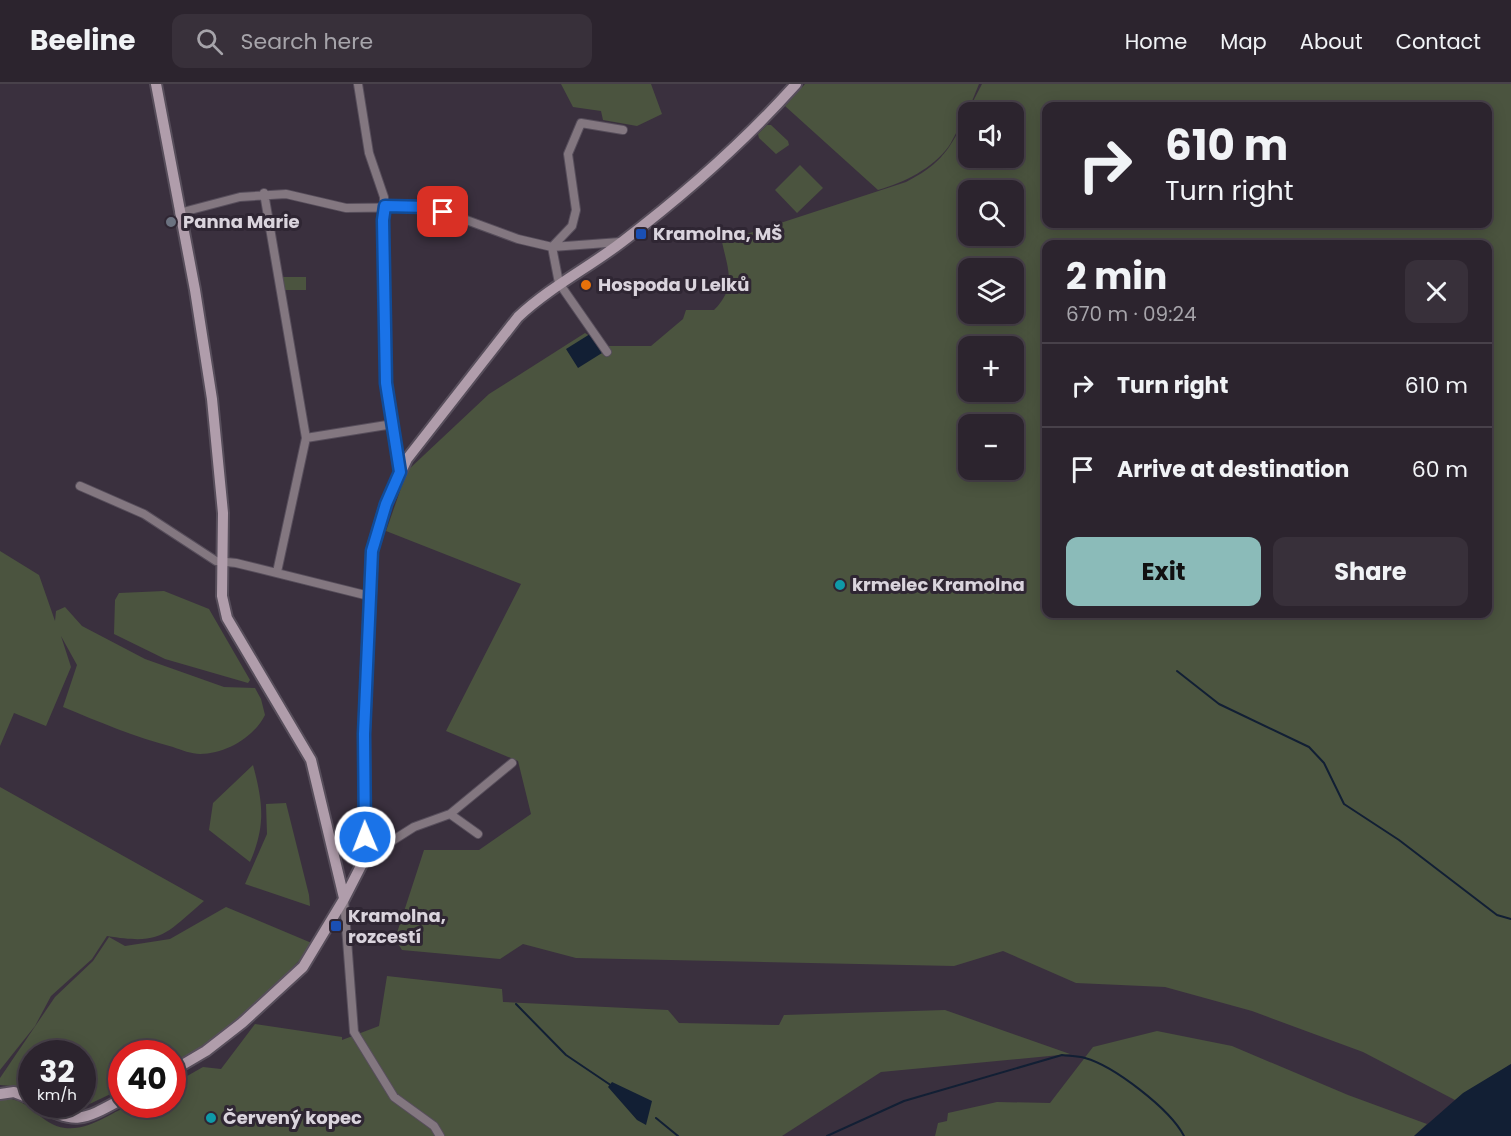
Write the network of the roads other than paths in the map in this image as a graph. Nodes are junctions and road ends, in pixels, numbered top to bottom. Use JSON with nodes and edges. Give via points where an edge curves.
{"nodes":[{"id":1,"x":156,"y":84,"type":"edge"},
{"id":2,"x":358,"y":84,"type":"edge"},
{"id":3,"x":796,"y":84,"type":"edge"},
{"id":4,"x":623,"y":130,"type":"dead end"},
{"id":5,"x":264,"y":193,"type":"junction"},
{"id":6,"x":385,"y":206,"type":"junction"},
{"id":7,"x":180,"y":213,"type":"junction"},
{"id":8,"x":622,"y":242,"type":"junction"},
{"id":9,"x":552,"y":247,"type":"junction"},
{"id":10,"x":559,"y":283,"type":"junction"},
{"id":11,"x":607,"y":352,"type":"dead end"},
{"id":12,"x":393,"y":424,"type":"junction"},
{"id":13,"x":306,"y":438,"type":"junction"},
{"id":14,"x":400,"y":472,"type":"junction"},
{"id":15,"x":80,"y":486,"type":"dead end"},
{"id":16,"x":222,"y":561,"type":"junction"},
{"id":17,"x":277,"y":572,"type":"junction"},
{"id":18,"x":369,"y":596,"type":"junction"},
{"id":19,"x":512,"y":763,"type":"dead end"},
{"id":20,"x":450,"y":814,"type":"junction"},
{"id":21,"x":478,"y":834,"type":"dead end"},
{"id":22,"x":365,"y":858,"type":"junction"},
{"id":23,"x":344,"y":898,"type":"junction"},
{"id":24,"x":186,"y":1063,"type":"edge"},
{"id":25,"x":0,"y":1094,"type":"edge"},
{"id":26,"x":18,"y":1094,"type":"edge"},
{"id":27,"x":64,"y":1118,"type":"edge"},
{"id":28,"x":80,"y":1118,"type":"edge"},
{"id":29,"x":440,"y":1136,"type":"edge"}],
"edges":[{"from":1,"to":7,"type":"street"},
{"from":2,"to":6,"type":"street","via":[[369,153]]},
{"from":3,"to":8,"type":"street","via":[[729,155]]},
{"from":4,"to":9,"type":"street","via":[[581,123],[568,154],[576,210],[572,226]]},
{"from":5,"to":6,"type":"street","via":[[346,208]]},
{"from":5,"to":7,"type":"street"},
{"from":5,"to":13,"type":"street"},
{"from":6,"to":9,"type":"street","via":[[430,207]]},
{"from":6,"to":12,"type":"street","via":[[386,383]]},
{"from":7,"to":16,"type":"street","via":[[212,399],[223,513]]},
{"from":8,"to":9,"type":"street"},
{"from":8,"to":10,"type":"street"},
{"from":9,"to":10,"type":"street"},
{"from":10,"to":11,"type":"street"},
{"from":10,"to":14,"type":"street","via":[[518,317]]},
{"from":12,"to":13,"type":"street"},
{"from":12,"to":14,"type":"street"},
{"from":13,"to":17,"type":"street"},
{"from":14,"to":18,"type":"street","via":[[372,551]]},
{"from":15,"to":16,"type":"street","via":[[144,514],[209,557]]},
{"from":16,"to":17,"type":"street"},
{"from":16,"to":23,"type":"street","via":[[222,596],[227,618],[311,760]]},
{"from":17,"to":18,"type":"street"},
{"from":18,"to":22,"type":"street"},
{"from":19,"to":20,"type":"street"},
{"from":20,"to":21,"type":"street"},
{"from":20,"to":22,"type":"street","via":[[414,827]]},
{"from":22,"to":23,"type":"street"},
{"from":23,"to":24,"type":"street","via":[[315,951],[289,982],[242,1023]]},
{"from":23,"to":29,"type":"street","via":[[354,1032],[394,1096],[434,1126]]},
{"from":25,"to":26,"type":"street"},
{"from":27,"to":28,"type":"street"}]}
